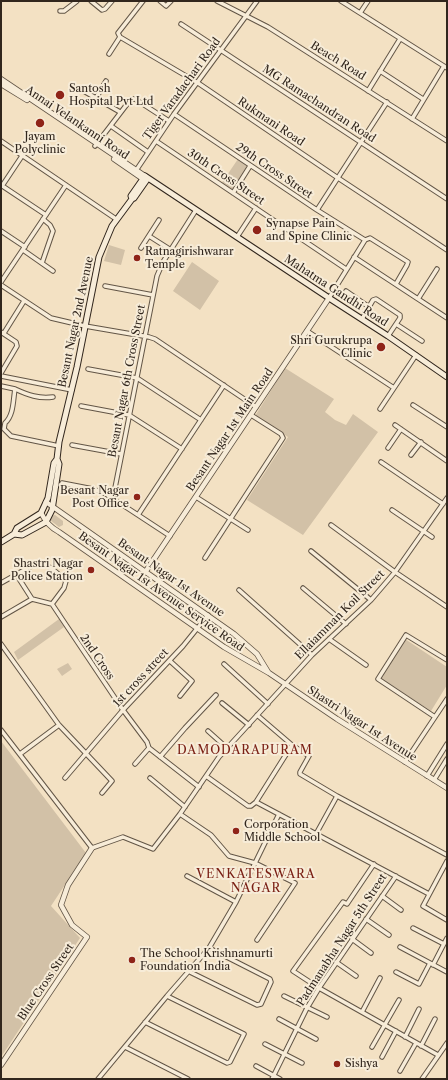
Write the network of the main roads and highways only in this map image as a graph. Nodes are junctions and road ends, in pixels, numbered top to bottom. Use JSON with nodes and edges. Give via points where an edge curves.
{"nodes":[{"id":1,"x":146,"y":178,"type":"joint"},
{"id":2,"x":447,"y":376,"type":"edge"},
{"id":3,"x":57,"y":460,"type":"junction"},
{"id":4,"x":14,"y":534,"type":"junction"},
{"id":5,"x":1,"y":542,"type":"edge"}],
"edges":[{"from":1,"to":2,"type":"main road","name":"Mahatma Gandhi Road"},
{"from":1,"to":3,"type":"main road","name":"Besant Nagar 2nd Avenue","via":[[134,198],[116,219],[99,257]]},
{"from":3,"to":4,"type":"main road","via":[[54,463],[47,500],[41,513],[17,528]]},
{"from":3,"to":4,"type":"main road","via":[[59,464],[53,506],[46,522],[22,535]]},
{"from":4,"to":5,"type":"main road"}]}
